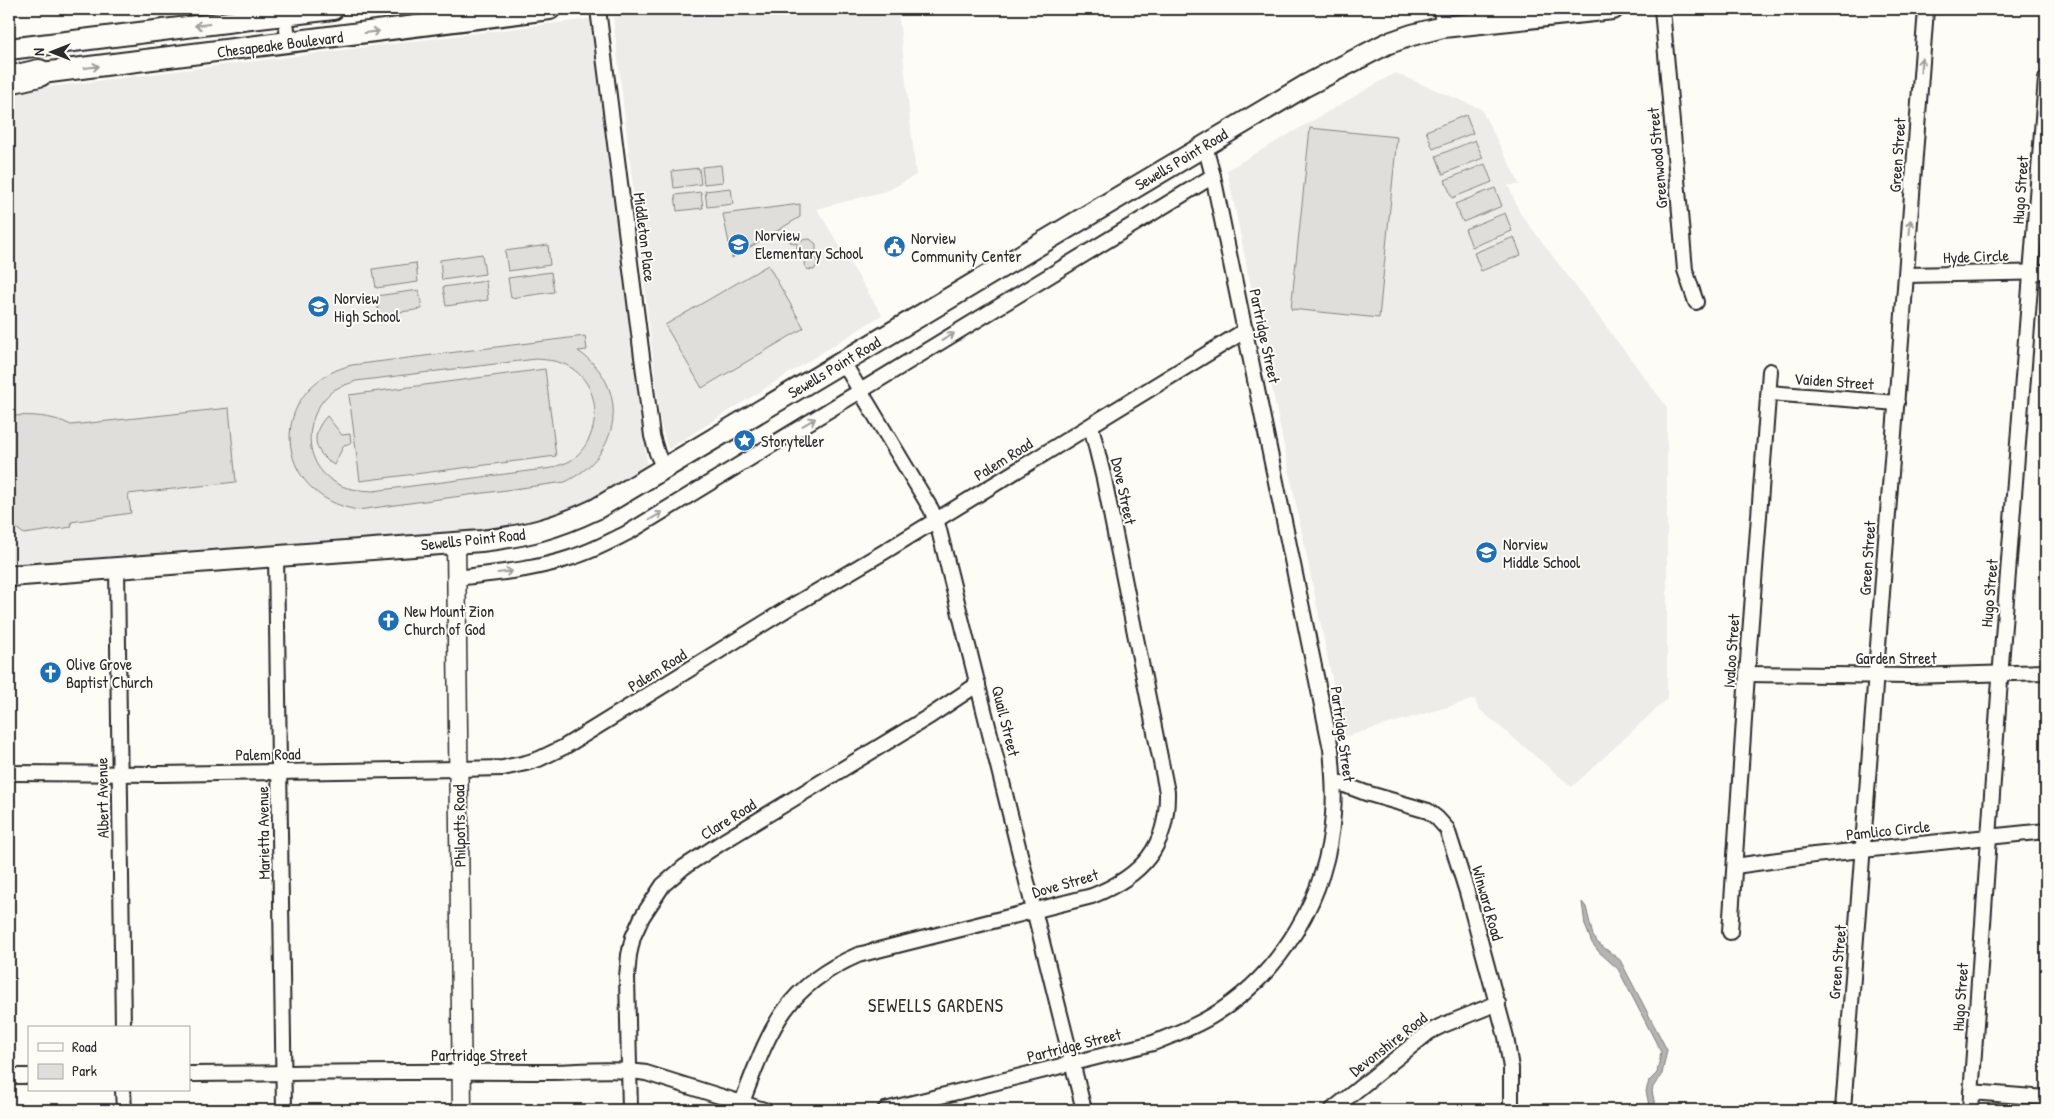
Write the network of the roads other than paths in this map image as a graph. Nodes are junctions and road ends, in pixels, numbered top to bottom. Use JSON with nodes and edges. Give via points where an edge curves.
{"nodes":[{"id":1,"x":333,"y":9,"type":"edge"},
{"id":2,"x":550,"y":9,"type":"edge"},
{"id":3,"x":598,"y":9,"type":"edge"},
{"id":4,"x":1613,"y":9,"type":"edge"},
{"id":5,"x":1662,"y":9,"type":"edge"},
{"id":6,"x":1926,"y":9,"type":"edge"},
{"id":7,"x":285,"y":12,"type":"edge"},
{"id":8,"x":1442,"y":18,"type":"edge"},
{"id":9,"x":289,"y":43,"type":"junction"},
{"id":10,"x":9,"y":49,"type":"edge"},
{"id":11,"x":39,"y":74,"type":"joint"},
{"id":12,"x":9,"y":78,"type":"edge"},
{"id":13,"x":2046,"y":80,"type":"edge"},
{"id":14,"x":1205,"y":146,"type":"junction"},
{"id":15,"x":1213,"y":176,"type":"junction"},
{"id":16,"x":2032,"y":272,"type":"junction"},
{"id":17,"x":2046,"y":272,"type":"edge"},
{"id":18,"x":1906,"y":275,"type":"junction"},
{"id":19,"x":1696,"y":302,"type":"dead end"},
{"id":20,"x":1246,"y":330,"type":"junction"},
{"id":21,"x":843,"y":362,"type":"junction"},
{"id":22,"x":1770,"y":371,"type":"dead end"},
{"id":23,"x":860,"y":391,"type":"junction"},
{"id":24,"x":1770,"y":393,"type":"junction"},
{"id":25,"x":1896,"y":402,"type":"junction"},
{"id":26,"x":1091,"y":426,"type":"junction"},
{"id":27,"x":664,"y":468,"type":"junction"},
{"id":28,"x":936,"y":520,"type":"junction"},
{"id":29,"x":456,"y":542,"type":"junction"},
{"id":30,"x":276,"y":555,"type":"junction"},
{"id":31,"x":117,"y":568,"type":"junction"},
{"id":32,"x":9,"y":576,"type":"edge"},
{"id":33,"x":456,"y":578,"type":"junction"},
{"id":34,"x":2046,"y":672,"type":"edge"},
{"id":35,"x":1747,"y":674,"type":"junction"},
{"id":36,"x":2000,"y":674,"type":"junction"},
{"id":37,"x":1876,"y":676,"type":"junction"},
{"id":38,"x":978,"y":684,"type":"junction"},
{"id":39,"x":458,"y":770,"type":"junction"},
{"id":40,"x":280,"y":772,"type":"junction"},
{"id":41,"x":119,"y":773,"type":"junction"},
{"id":42,"x":9,"y":774,"type":"edge"},
{"id":43,"x":1334,"y":781,"type":"junction"},
{"id":44,"x":2046,"y":831,"type":"edge"},
{"id":45,"x":1990,"y":836,"type":"junction"},
{"id":46,"x":1864,"y":850,"type":"junction"},
{"id":47,"x":1735,"y":866,"type":"junction"},
{"id":48,"x":1034,"y":910,"type":"junction"},
{"id":49,"x":1730,"y":932,"type":"dead end"},
{"id":50,"x":1498,"y":1003,"type":"junction"},
{"id":51,"x":123,"y":1026,"type":"edge"},
{"id":52,"x":1073,"y":1064,"type":"junction"},
{"id":53,"x":628,"y":1070,"type":"junction"},
{"id":54,"x":462,"y":1071,"type":"junction"},
{"id":55,"x":284,"y":1073,"type":"junction"},
{"id":56,"x":190,"y":1074,"type":"edge"},
{"id":57,"x":9,"y":1076,"type":"edge"},
{"id":58,"x":28,"y":1076,"type":"edge"},
{"id":59,"x":123,"y":1092,"type":"edge"},
{"id":60,"x":1971,"y":1092,"type":"junction"},
{"id":61,"x":2046,"y":1098,"type":"edge"},
{"id":62,"x":741,"y":1107,"type":"edge"},
{"id":63,"x":124,"y":1110,"type":"edge"},
{"id":64,"x":284,"y":1110,"type":"edge"},
{"id":65,"x":462,"y":1110,"type":"edge"},
{"id":66,"x":630,"y":1110,"type":"edge"},
{"id":67,"x":764,"y":1110,"type":"edge"},
{"id":68,"x":885,"y":1110,"type":"edge"},
{"id":69,"x":1084,"y":1110,"type":"edge"},
{"id":70,"x":1332,"y":1110,"type":"edge"},
{"id":71,"x":1511,"y":1110,"type":"edge"},
{"id":72,"x":1842,"y":1110,"type":"edge"},
{"id":73,"x":1970,"y":1110,"type":"edge"}],
"edges":[{"from":1,"to":7,"type":"main road","name":"Chesapeake Boulevard"},
{"from":9,"to":2,"type":"main road","name":"Chesapeake Boulevard","one_way":true},
{"from":3,"to":27,"type":"street","name":"Middleton Place","via":[[652,436]]},
{"from":4,"to":8,"type":"main road","name":"Sewells Point Road"},
{"from":5,"to":19,"type":"street","name":"Greenwood Street","via":[[1685,270]]},
{"from":18,"to":6,"type":"street","name":"Green Street","one_way":true},
{"from":7,"to":9,"type":"street"},
{"from":7,"to":10,"type":"main road","name":"Chesapeake Boulevard","one_way":true},
{"from":8,"to":14,"type":"main road","name":"Sewells Point Road","via":[[1412,35],[1353,60]]},
{"from":11,"to":9,"type":"main road","name":"Chesapeake Boulevard","one_way":true},
{"from":11,"to":12,"type":"highway"},
{"from":13,"to":16,"type":"street","name":"Hugo Street"},
{"from":14,"to":15,"type":"street","name":"Partridge Street"},
{"from":14,"to":21,"type":"main road","name":"Sewells Point Road"},
{"from":15,"to":20,"type":"street","name":"Partridge Street"},
{"from":23,"to":15,"type":"street","name":"Sewells Point Road","one_way":true},
{"from":16,"to":17,"type":"street","name":"Hyde Circle"},
{"from":16,"to":18,"type":"street","name":"Hyde Circle"},
{"from":16,"to":36,"type":"street","name":"Hugo Street"},
{"from":18,"to":25,"type":"street","name":"Green Street"},
{"from":20,"to":26,"type":"street","name":"Palem Road"},
{"from":20,"to":43,"type":"street","name":"Partridge Street","via":[[1327,723]]},
{"from":21,"to":23,"type":"street","name":"Quail Street"},
{"from":21,"to":27,"type":"main road","name":"Sewells Point Road"},
{"from":22,"to":24,"type":"street","name":"Ivaloo Street"},
{"from":23,"to":28,"type":"street","name":"Quail Street"},
{"from":33,"to":23,"type":"street","name":"Sewells Point Road","one_way":true,"via":[[542,566],[604,545]]},
{"from":24,"to":25,"type":"street","name":"Vaiden Street"},
{"from":24,"to":35,"type":"street","name":"Ivaloo Street"},
{"from":25,"to":37,"type":"street","name":"Green Street"},
{"from":26,"to":28,"type":"street","name":"Palem Road"},
{"from":26,"to":48,"type":"street","name":"Dove Street","via":[[1153,715],[1167,808],[1157,845],[1148,859],[1126,880],[1092,896]]},
{"from":27,"to":29,"type":"main road","name":"Sewells Point Road","via":[[596,509],[565,523],[516,537]]},
{"from":28,"to":38,"type":"street","name":"Quail Street"},
{"from":28,"to":39,"type":"street","name":"Palem Road","via":[[786,609],[564,748],[539,759],[503,768]]},
{"from":29,"to":30,"type":"main road","name":"Sewells Point Road"},
{"from":29,"to":33,"type":"street","name":"Philpotts Road"},
{"from":30,"to":31,"type":"main road","name":"Sewells Point Road"},
{"from":30,"to":40,"type":"street","name":"Marietta Avenue"},
{"from":31,"to":32,"type":"main road","name":"Sewells Point Road"},
{"from":31,"to":41,"type":"street","name":"Albert Avenue"},
{"from":33,"to":39,"type":"street","name":"Philpotts Road"},
{"from":34,"to":36,"type":"street","name":"Garden Street"},
{"from":35,"to":37,"type":"street","name":"Garden Street"},
{"from":35,"to":47,"type":"street","name":"Ivaloo Street"},
{"from":36,"to":37,"type":"street","name":"Garden Street"},
{"from":36,"to":45,"type":"street","name":"Hugo Street"},
{"from":37,"to":46,"type":"street","name":"Green Street"},
{"from":38,"to":48,"type":"street","name":"Quail Street"},
{"from":38,"to":53,"type":"street","name":"Clare Road","via":[[716,846],[663,885],[642,917],[629,955]]},
{"from":39,"to":40,"type":"street","name":"Palem Road"},
{"from":39,"to":54,"type":"street","name":"Philpotts Road"},
{"from":40,"to":41,"type":"street","name":"Palem Road"},
{"from":40,"to":55,"type":"street","name":"Marietta Avenue"},
{"from":41,"to":42,"type":"street","name":"Palem Road"},
{"from":41,"to":51,"type":"street","name":"Albert Avenue"},
{"from":43,"to":50,"type":"street","name":"Winward Road","via":[[1428,810],[1447,829]]},
{"from":43,"to":52,"type":"street","name":"Partridge Street","via":[[1330,837],[1316,890],[1291,939],[1268,968],[1235,1000],[1183,1031],[1153,1043]]},
{"from":44,"to":45,"type":"street","name":"Pamlico Circle"},
{"from":45,"to":46,"type":"street","name":"Pamlico Circle"},
{"from":45,"to":60,"type":"street","name":"Hugo Street"},
{"from":46,"to":47,"type":"street","name":"Pamlico Circle"},
{"from":46,"to":72,"type":"street","name":"Green Street"},
{"from":47,"to":49,"type":"street","name":"Ivaloo Street"},
{"from":48,"to":52,"type":"street","name":"Quail Street"},
{"from":48,"to":62,"type":"street","name":"Dove Street","via":[[858,955],[819,975],[802,989],[777,1020]]},
{"from":50,"to":70,"type":"street","name":"Devonshire Road","via":[[1429,1032]]},
{"from":50,"to":71,"type":"street","name":"Winward Road","via":[[1511,1068]]},
{"from":52,"to":68,"type":"street","name":"Partridge Street"},
{"from":52,"to":69,"type":"street","name":"Quail Street"},
{"from":53,"to":54,"type":"street","name":"Partridge Street","via":[[557,1073]]},
{"from":53,"to":62,"type":"street","name":"Partridge Street","via":[[646,1073]]},
{"from":53,"to":66,"type":"street","name":"Clare Road"},
{"from":54,"to":55,"type":"street","name":"Partridge Street"},
{"from":54,"to":65,"type":"street","name":"Philpotts Road"},
{"from":55,"to":56,"type":"street","name":"Partridge Street"},
{"from":55,"to":64,"type":"street","name":"Marietta Avenue"},
{"from":57,"to":58,"type":"street"},
{"from":59,"to":63,"type":"street"},
{"from":60,"to":61,"type":"street"},
{"from":60,"to":73,"type":"street","name":"Hugo Street"},
{"from":62,"to":67,"type":"street","name":"Partridge Street"}]}
